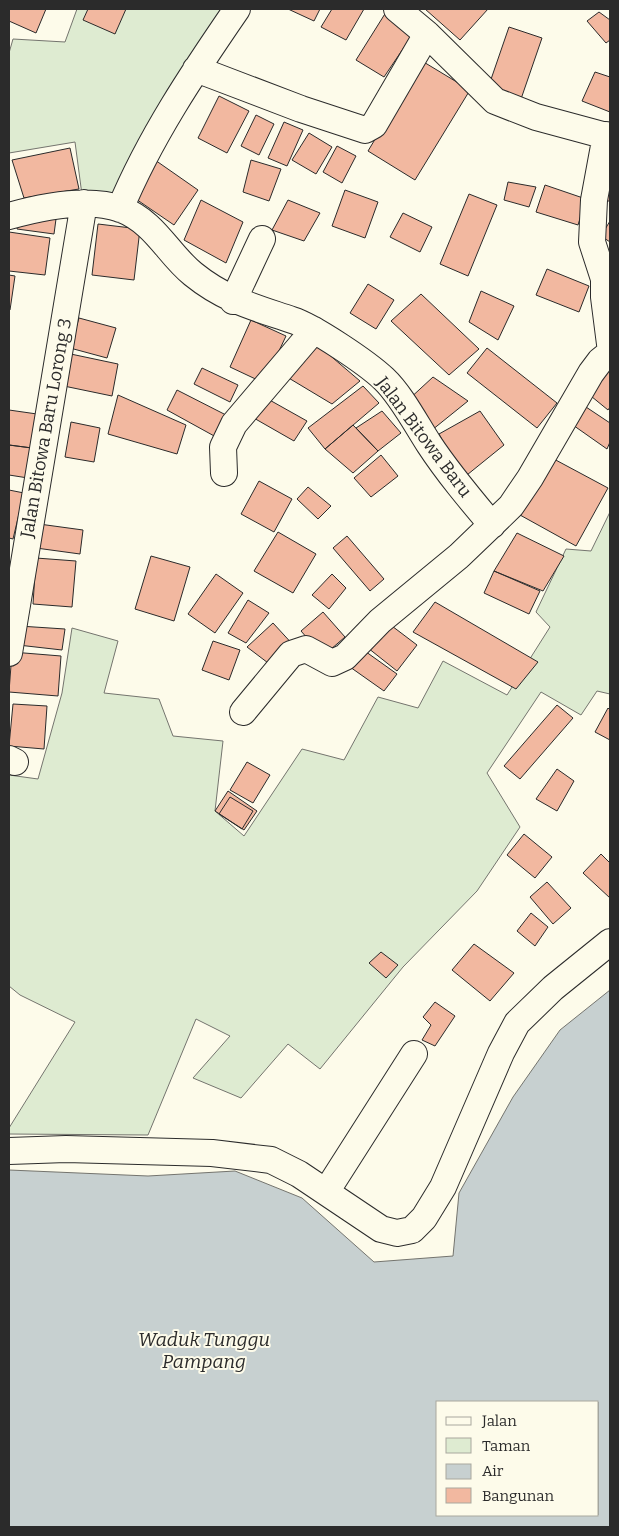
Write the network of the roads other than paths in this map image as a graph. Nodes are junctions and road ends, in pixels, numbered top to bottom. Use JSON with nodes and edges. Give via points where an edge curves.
{"nodes":[{"id":1,"x":237,"y":9,"type":"edge"},
{"id":2,"x":398,"y":9,"type":"edge"},
{"id":3,"x":427,"y":34,"type":"junction"},
{"id":4,"x":196,"y":69,"type":"junction"},
{"id":5,"x":608,"y":136,"type":"edge"},
{"id":6,"x":84,"y":204,"type":"junction"},
{"id":7,"x":120,"y":209,"type":"junction"},
{"id":8,"x":9,"y":216,"type":"edge"},
{"id":9,"x":262,"y":239,"type":"dead end"},
{"id":10,"x":233,"y":301,"type":"junction"},
{"id":11,"x":314,"y":330,"type":"junction"},
{"id":12,"x":610,"y":344,"type":"edge"},
{"id":13,"x":610,"y":353,"type":"edge"},
{"id":14,"x":224,"y":473,"type":"dead end"},
{"id":15,"x":492,"y":525,"type":"junction"},
{"id":16,"x":9,"y":653,"type":"edge"},
{"id":17,"x":243,"y":712,"type":"dead end"},
{"id":18,"x":610,"y":942,"type":"edge"},
{"id":19,"x":414,"y":1054,"type":"dead end"},
{"id":20,"x":9,"y":1151,"type":"edge"},
{"id":21,"x":326,"y":1192,"type":"junction"}],
"edges":[{"from":1,"to":4,"type":"street"},
{"from":2,"to":3,"type":"street"},
{"from":3,"to":4,"type":"street","via":[[374,125],[365,130]]},
{"from":3,"to":5,"type":"street","via":[[489,96],[504,106]]},
{"from":4,"to":7,"type":"street","via":[[156,135]]},
{"from":5,"to":12,"type":"street","via":[[594,200],[592,242],[604,279]]},
{"from":6,"to":7,"type":"street","name":"Jalan Bitowa Baru"},
{"from":6,"to":8,"type":"street","name":"Jalan Bitowa Baru","via":[[42,208]]},
{"from":6,"to":16,"type":"street","name":"Jalan Bitowa Baru Lorong 3"},
{"from":7,"to":10,"type":"street","name":"Jalan Bitowa Baru","via":[[148,225],[191,273]]},
{"from":9,"to":10,"type":"street"},
{"from":10,"to":11,"type":"street","name":"Jalan Bitowa Baru"},
{"from":11,"to":14,"type":"street","via":[[234,424],[223,447]]},
{"from":11,"to":15,"type":"street","name":"Jalan Bitowa Baru","via":[[385,379],[440,459]]},
{"from":13,"to":15,"type":"street","via":[[591,373],[511,506]]},
{"from":15,"to":17,"type":"street","via":[[380,621],[344,657],[332,663],[306,649],[291,654]]},
{"from":18,"to":21,"type":"street","via":[[553,988],[517,1023],[443,1187],[424,1218],[412,1230],[397,1234],[381,1229]]},
{"from":19,"to":21,"type":"street"},
{"from":20,"to":21,"type":"street","via":[[66,1149],[248,1156],[271,1160]]}]}
